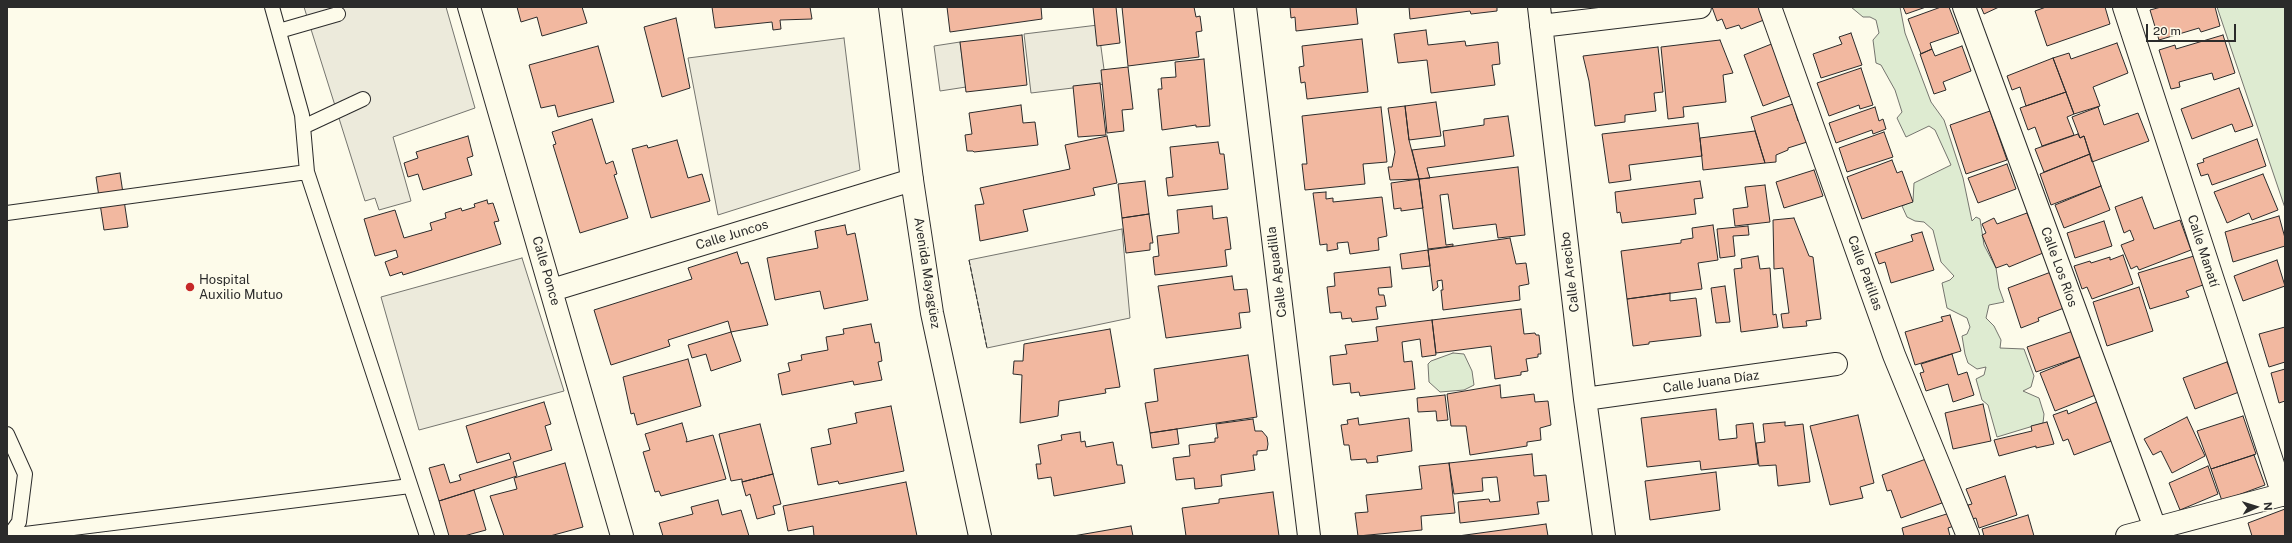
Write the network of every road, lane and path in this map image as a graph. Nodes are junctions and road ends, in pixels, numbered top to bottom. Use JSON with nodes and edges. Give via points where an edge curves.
{"nodes":[{"id":1,"x":272,"y":7,"type":"edge"},
{"id":2,"x":469,"y":7,"type":"edge"},
{"id":3,"x":890,"y":7,"type":"edge"},
{"id":4,"x":1245,"y":7,"type":"edge"},
{"id":5,"x":1700,"y":7,"type":"edge"},
{"id":6,"x":1770,"y":7,"type":"edge"},
{"id":7,"x":1964,"y":7,"type":"edge"},
{"id":8,"x":2124,"y":7,"type":"edge"},
{"id":9,"x":338,"y":14,"type":"dead end"},
{"id":10,"x":1540,"y":16,"type":"edge"},
{"id":11,"x":279,"y":31,"type":"junction"},
{"id":12,"x":363,"y":99,"type":"dead end"},
{"id":13,"x":303,"y":127,"type":"junction"},
{"id":14,"x":307,"y":172,"type":"junction"},
{"id":15,"x":912,"y":180,"type":"junction"},
{"id":16,"x":7,"y":213,"type":"edge"},
{"id":17,"x":552,"y":290,"type":"junction"},
{"id":18,"x":1836,"y":364,"type":"dead end"},
{"id":19,"x":1585,"y":399,"type":"junction"},
{"id":20,"x":7,"y":434,"type":"edge"},
{"id":21,"x":410,"y":486,"type":"junction"},
{"id":22,"x":2284,"y":495,"type":"edge"},
{"id":23,"x":2155,"y":528,"type":"junction"},
{"id":24,"x":9,"y":536,"type":"edge"},
{"id":25,"x":427,"y":536,"type":"edge"},
{"id":26,"x":622,"y":536,"type":"edge"},
{"id":27,"x":980,"y":536,"type":"edge"},
{"id":28,"x":1309,"y":536,"type":"edge"},
{"id":29,"x":1604,"y":536,"type":"edge"},
{"id":30,"x":1968,"y":536,"type":"edge"},
{"id":31,"x":2127,"y":536,"type":"edge"}],
"edges":[{"from":1,"to":11,"type":"lane"},
{"from":2,"to":17,"type":"street","name":"Calle Ponce"},
{"from":3,"to":15,"type":"street","name":"Avenida Mayagüez"},
{"from":4,"to":28,"type":"street","name":"Calle Aguadilla"},
{"from":5,"to":10,"type":"street"},
{"from":6,"to":30,"type":"street","name":"Calle Patillas","via":[[1894,356]]},
{"from":7,"to":23,"type":"street","name":"Calle Los Ríos"},
{"from":8,"to":22,"type":"street","name":"Calle Manatí"},
{"from":9,"to":11,"type":"lane"},
{"from":10,"to":19,"type":"street","name":"Calle Arecibo"},
{"from":11,"to":13,"type":"lane"},
{"from":12,"to":13,"type":"lane"},
{"from":13,"to":14,"type":"lane"},
{"from":14,"to":16,"type":"lane"},
{"from":14,"to":21,"type":"lane"},
{"from":15,"to":17,"type":"street","name":"Calle Juncos"},
{"from":15,"to":27,"type":"street","name":"Avenida Mayagüez","via":[[932,313]]},
{"from":17,"to":26,"type":"street","name":"Calle Ponce"},
{"from":18,"to":19,"type":"street","name":"Calle Juana Díaz"},
{"from":19,"to":29,"type":"street","name":"Calle Arecibo"},
{"from":20,"to":24,"type":"lane","via":[[25,474],[19,522]]},
{"from":21,"to":24,"type":"lane"},
{"from":21,"to":25,"type":"lane"},
{"from":22,"to":23,"type":"street"},
{"from":23,"to":31,"type":"street"}]}
